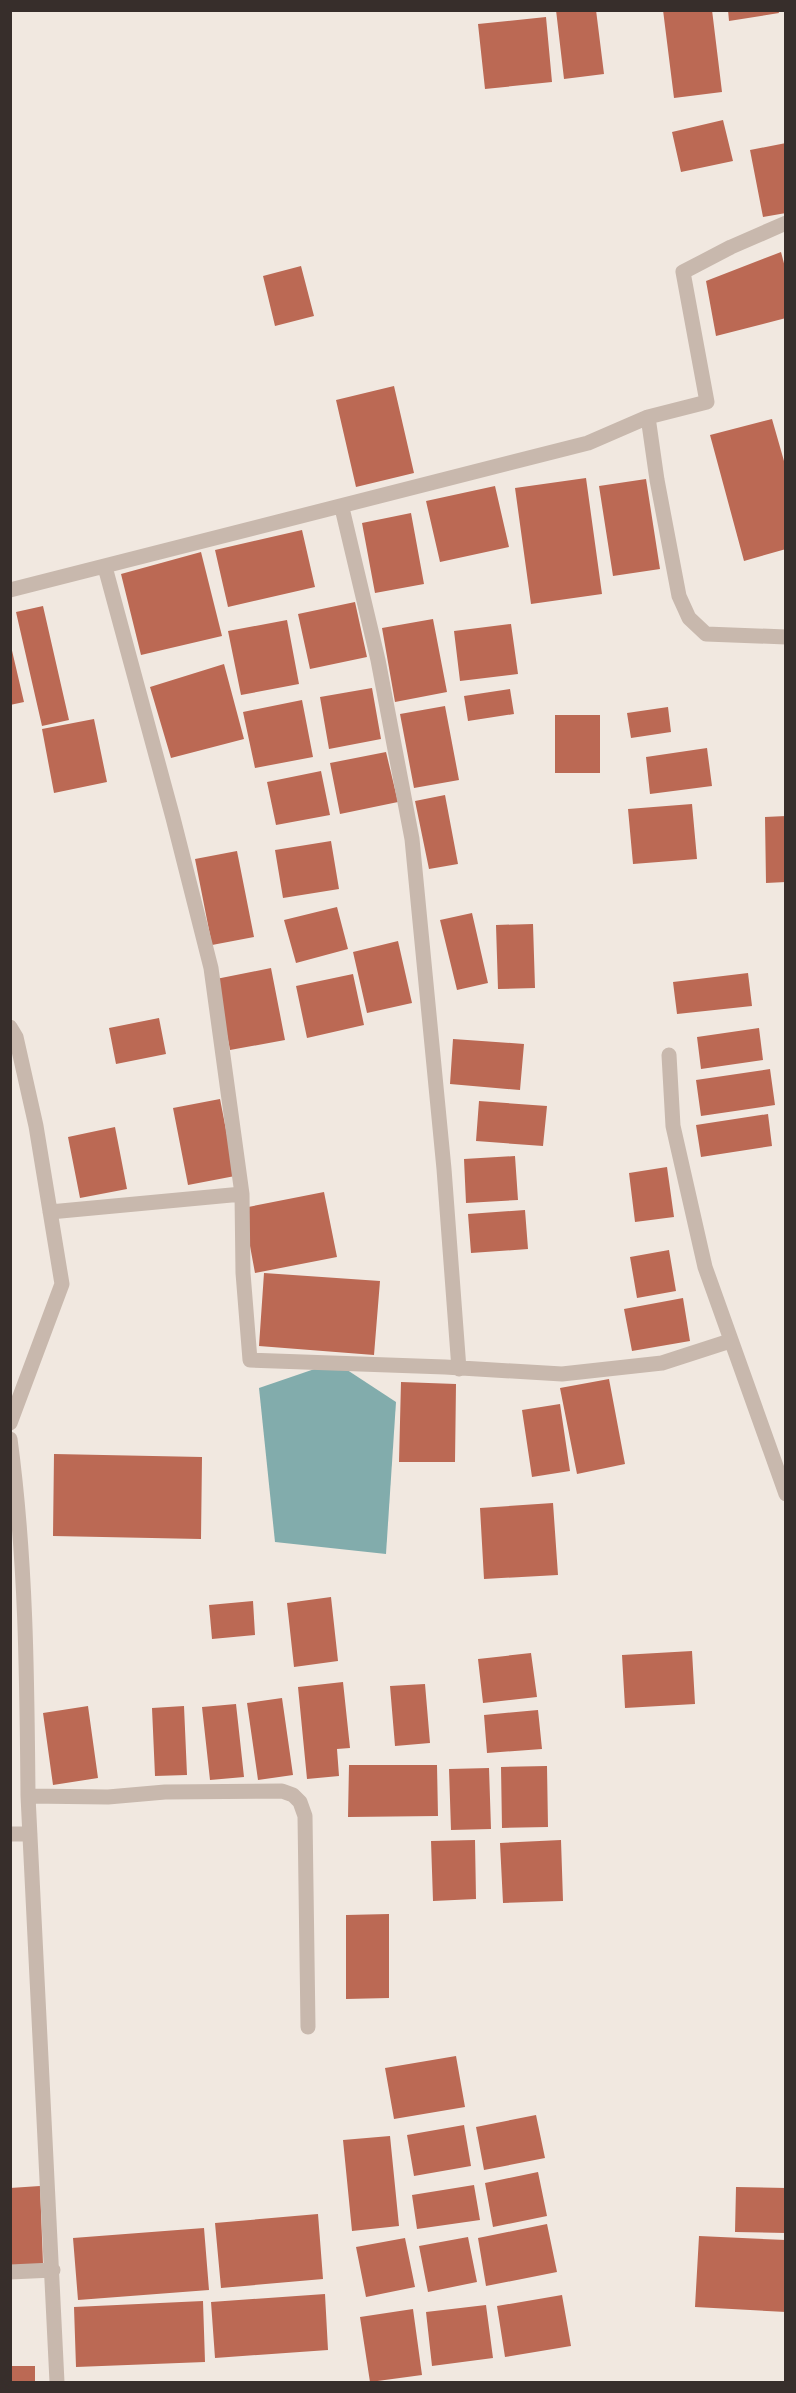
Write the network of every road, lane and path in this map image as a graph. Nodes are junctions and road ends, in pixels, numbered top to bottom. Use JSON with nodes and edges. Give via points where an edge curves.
{"nodes":[{"id":1,"x":786,"y":224,"type":"edge"},
{"id":2,"x":648,"y":417,"type":"junction"},
{"id":3,"x":342,"y":508,"type":"junction"},
{"id":4,"x":105,"y":567,"type":"junction"},
{"id":5,"x":10,"y":590,"type":"edge"},
{"id":6,"x":786,"y":637,"type":"edge"},
{"id":7,"x":10,"y":1027,"type":"edge"},
{"id":8,"x":669,"y":1055,"type":"dead end"},
{"id":9,"x":242,"y":1194,"type":"junction"},
{"id":10,"x":50,"y":1212,"type":"junction"},
{"id":11,"x":730,"y":1341,"type":"junction"},
{"id":12,"x":459,"y":1369,"type":"junction"},
{"id":13,"x":12,"y":1414,"type":"edge"},
{"id":14,"x":10,"y":1439,"type":"edge"},
{"id":15,"x":786,"y":1494,"type":"edge"},
{"id":16,"x":28,"y":1796,"type":"junction"},
{"id":17,"x":10,"y":1834,"type":"edge"},
{"id":18,"x":30,"y":1834,"type":"junction"},
{"id":19,"x":308,"y":2027,"type":"dead end"},
{"id":20,"x":53,"y":2270,"type":"junction"},
{"id":21,"x":10,"y":2272,"type":"edge"},
{"id":22,"x":57,"y":2382,"type":"edge"}],
"edges":[{"from":1,"to":2,"type":"street","via":[[683,272],[707,402]]},
{"from":2,"to":3,"type":"street","via":[[588,443]]},
{"from":2,"to":6,"type":"street","via":[[671,562],[689,618],[706,634]]},
{"from":3,"to":4,"type":"street"},
{"from":3,"to":12,"type":"street","via":[[378,660],[412,839]]},
{"from":4,"to":5,"type":"street"},
{"from":4,"to":9,"type":"street","via":[[211,968]]},
{"from":7,"to":10,"type":"street","via":[[16,1038],[36,1126]]},
{"from":8,"to":11,"type":"street","via":[[673,1126],[705,1267]]},
{"from":9,"to":10,"type":"street"},
{"from":9,"to":12,"type":"street","via":[[250,1360]]},
{"from":10,"to":13,"type":"street","via":[[62,1284]]},
{"from":11,"to":12,"type":"street","via":[[662,1363],[562,1374]]},
{"from":11,"to":15,"type":"street"},
{"from":14,"to":16,"type":"street","via":[[19,1502]]},
{"from":16,"to":18,"type":"street"},
{"from":16,"to":19,"type":"street","via":[[108,1797],[241,1790],[293,1795],[305,1816]]},
{"from":17,"to":18,"type":"street"},
{"from":18,"to":20,"type":"street"},
{"from":20,"to":21,"type":"street"},
{"from":20,"to":22,"type":"street"}]}
